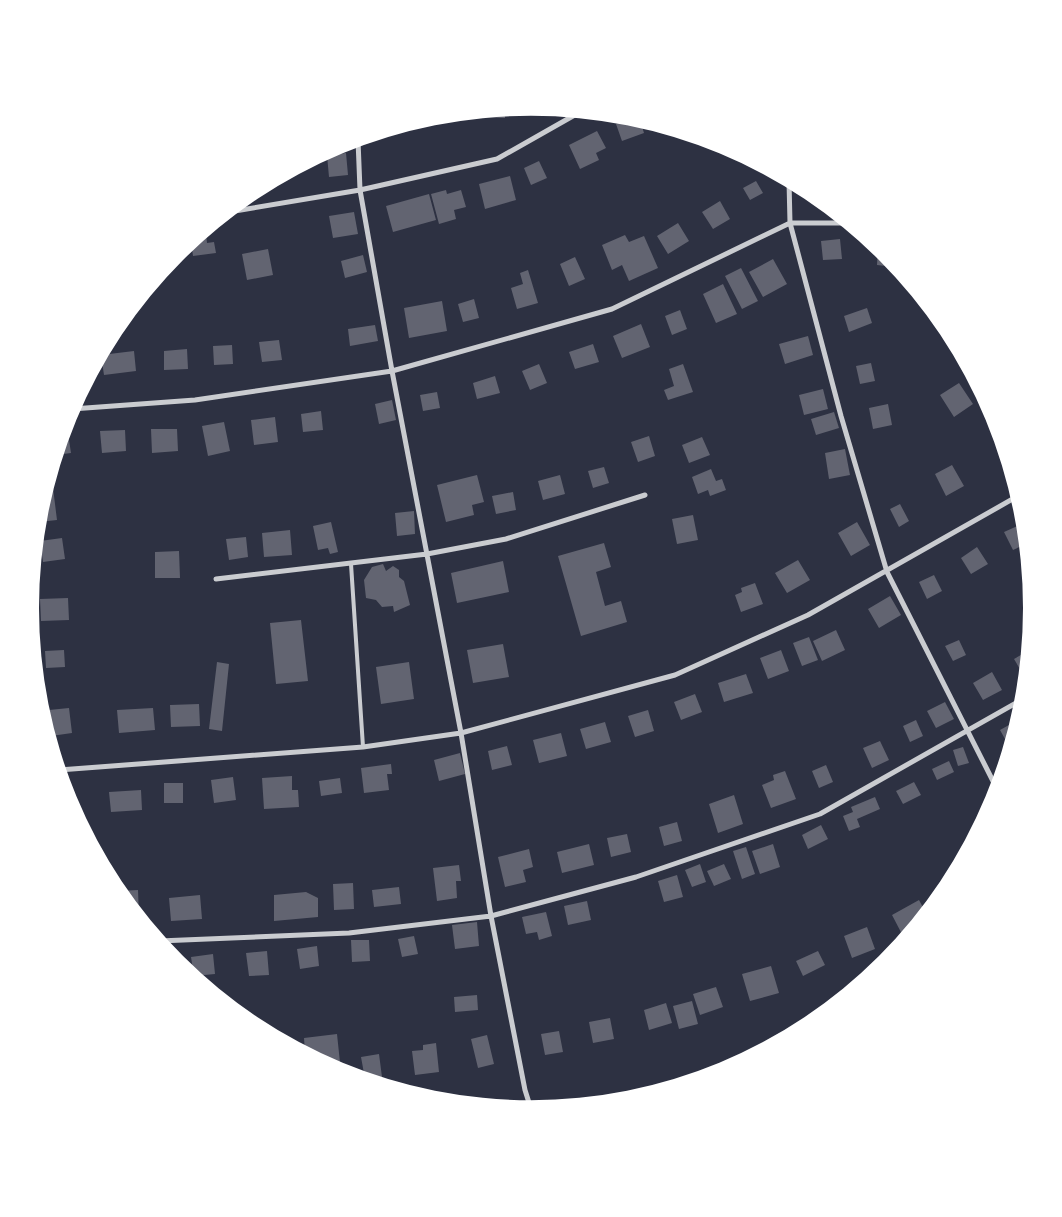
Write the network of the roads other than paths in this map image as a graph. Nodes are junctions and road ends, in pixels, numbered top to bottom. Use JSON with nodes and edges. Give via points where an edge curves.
{"nodes":[{"id":1,"x":570,"y":118,"type":"edge"},
{"id":2,"x":358,"y":148,"type":"edge"},
{"id":3,"x":360,"y":190,"type":"junction"},
{"id":4,"x":789,"y":190,"type":"edge"},
{"id":5,"x":243,"y":210,"type":"edge"},
{"id":6,"x":790,"y":223,"type":"junction"},
{"id":7,"x":837,"y":223,"type":"edge"},
{"id":8,"x":392,"y":371,"type":"junction"},
{"id":9,"x":82,"y":408,"type":"edge"},
{"id":10,"x":645,"y":495,"type":"dead end"},
{"id":11,"x":1011,"y":500,"type":"edge"},
{"id":12,"x":428,"y":554,"type":"junction"},
{"id":13,"x":351,"y":564,"type":"junction"},
{"id":14,"x":887,"y":572,"type":"junction"},
{"id":15,"x":216,"y":579,"type":"dead end"},
{"id":16,"x":1014,"y":704,"type":"edge"},
{"id":17,"x":968,"y":730,"type":"junction"},
{"id":18,"x":461,"y":732,"type":"junction"},
{"id":19,"x":363,"y":747,"type":"junction"},
{"id":20,"x":66,"y":769,"type":"edge"},
{"id":21,"x":992,"y":780,"type":"edge"},
{"id":22,"x":491,"y":916,"type":"junction"},
{"id":23,"x":168,"y":941,"type":"edge"},
{"id":24,"x":528,"y":1101,"type":"edge"}],
"edges":[{"from":1,"to":3,"type":"street","via":[[497,160]]},
{"from":2,"to":3,"type":"street"},
{"from":3,"to":5,"type":"street"},
{"from":3,"to":8,"type":"street"},
{"from":4,"to":6,"type":"street"},
{"from":6,"to":7,"type":"street"},
{"from":6,"to":8,"type":"street","via":[[612,309]]},
{"from":6,"to":14,"type":"street","via":[[841,416]]},
{"from":8,"to":9,"type":"street","via":[[195,400]]},
{"from":8,"to":12,"type":"street"},
{"from":10,"to":12,"type":"street","via":[[506,539]]},
{"from":11,"to":14,"type":"street"},
{"from":12,"to":13,"type":"street"},
{"from":12,"to":18,"type":"street"},
{"from":13,"to":15,"type":"street"},
{"from":13,"to":19,"type":"lane"},
{"from":14,"to":17,"type":"street"},
{"from":14,"to":18,"type":"street","via":[[808,615],[676,674]]},
{"from":16,"to":17,"type":"street"},
{"from":17,"to":21,"type":"street"},
{"from":17,"to":22,"type":"street","via":[[820,814],[636,877]]},
{"from":18,"to":19,"type":"street"},
{"from":18,"to":22,"type":"street"},
{"from":19,"to":20,"type":"street"},
{"from":22,"to":23,"type":"street","via":[[349,933]]},
{"from":22,"to":24,"type":"street"}]}
